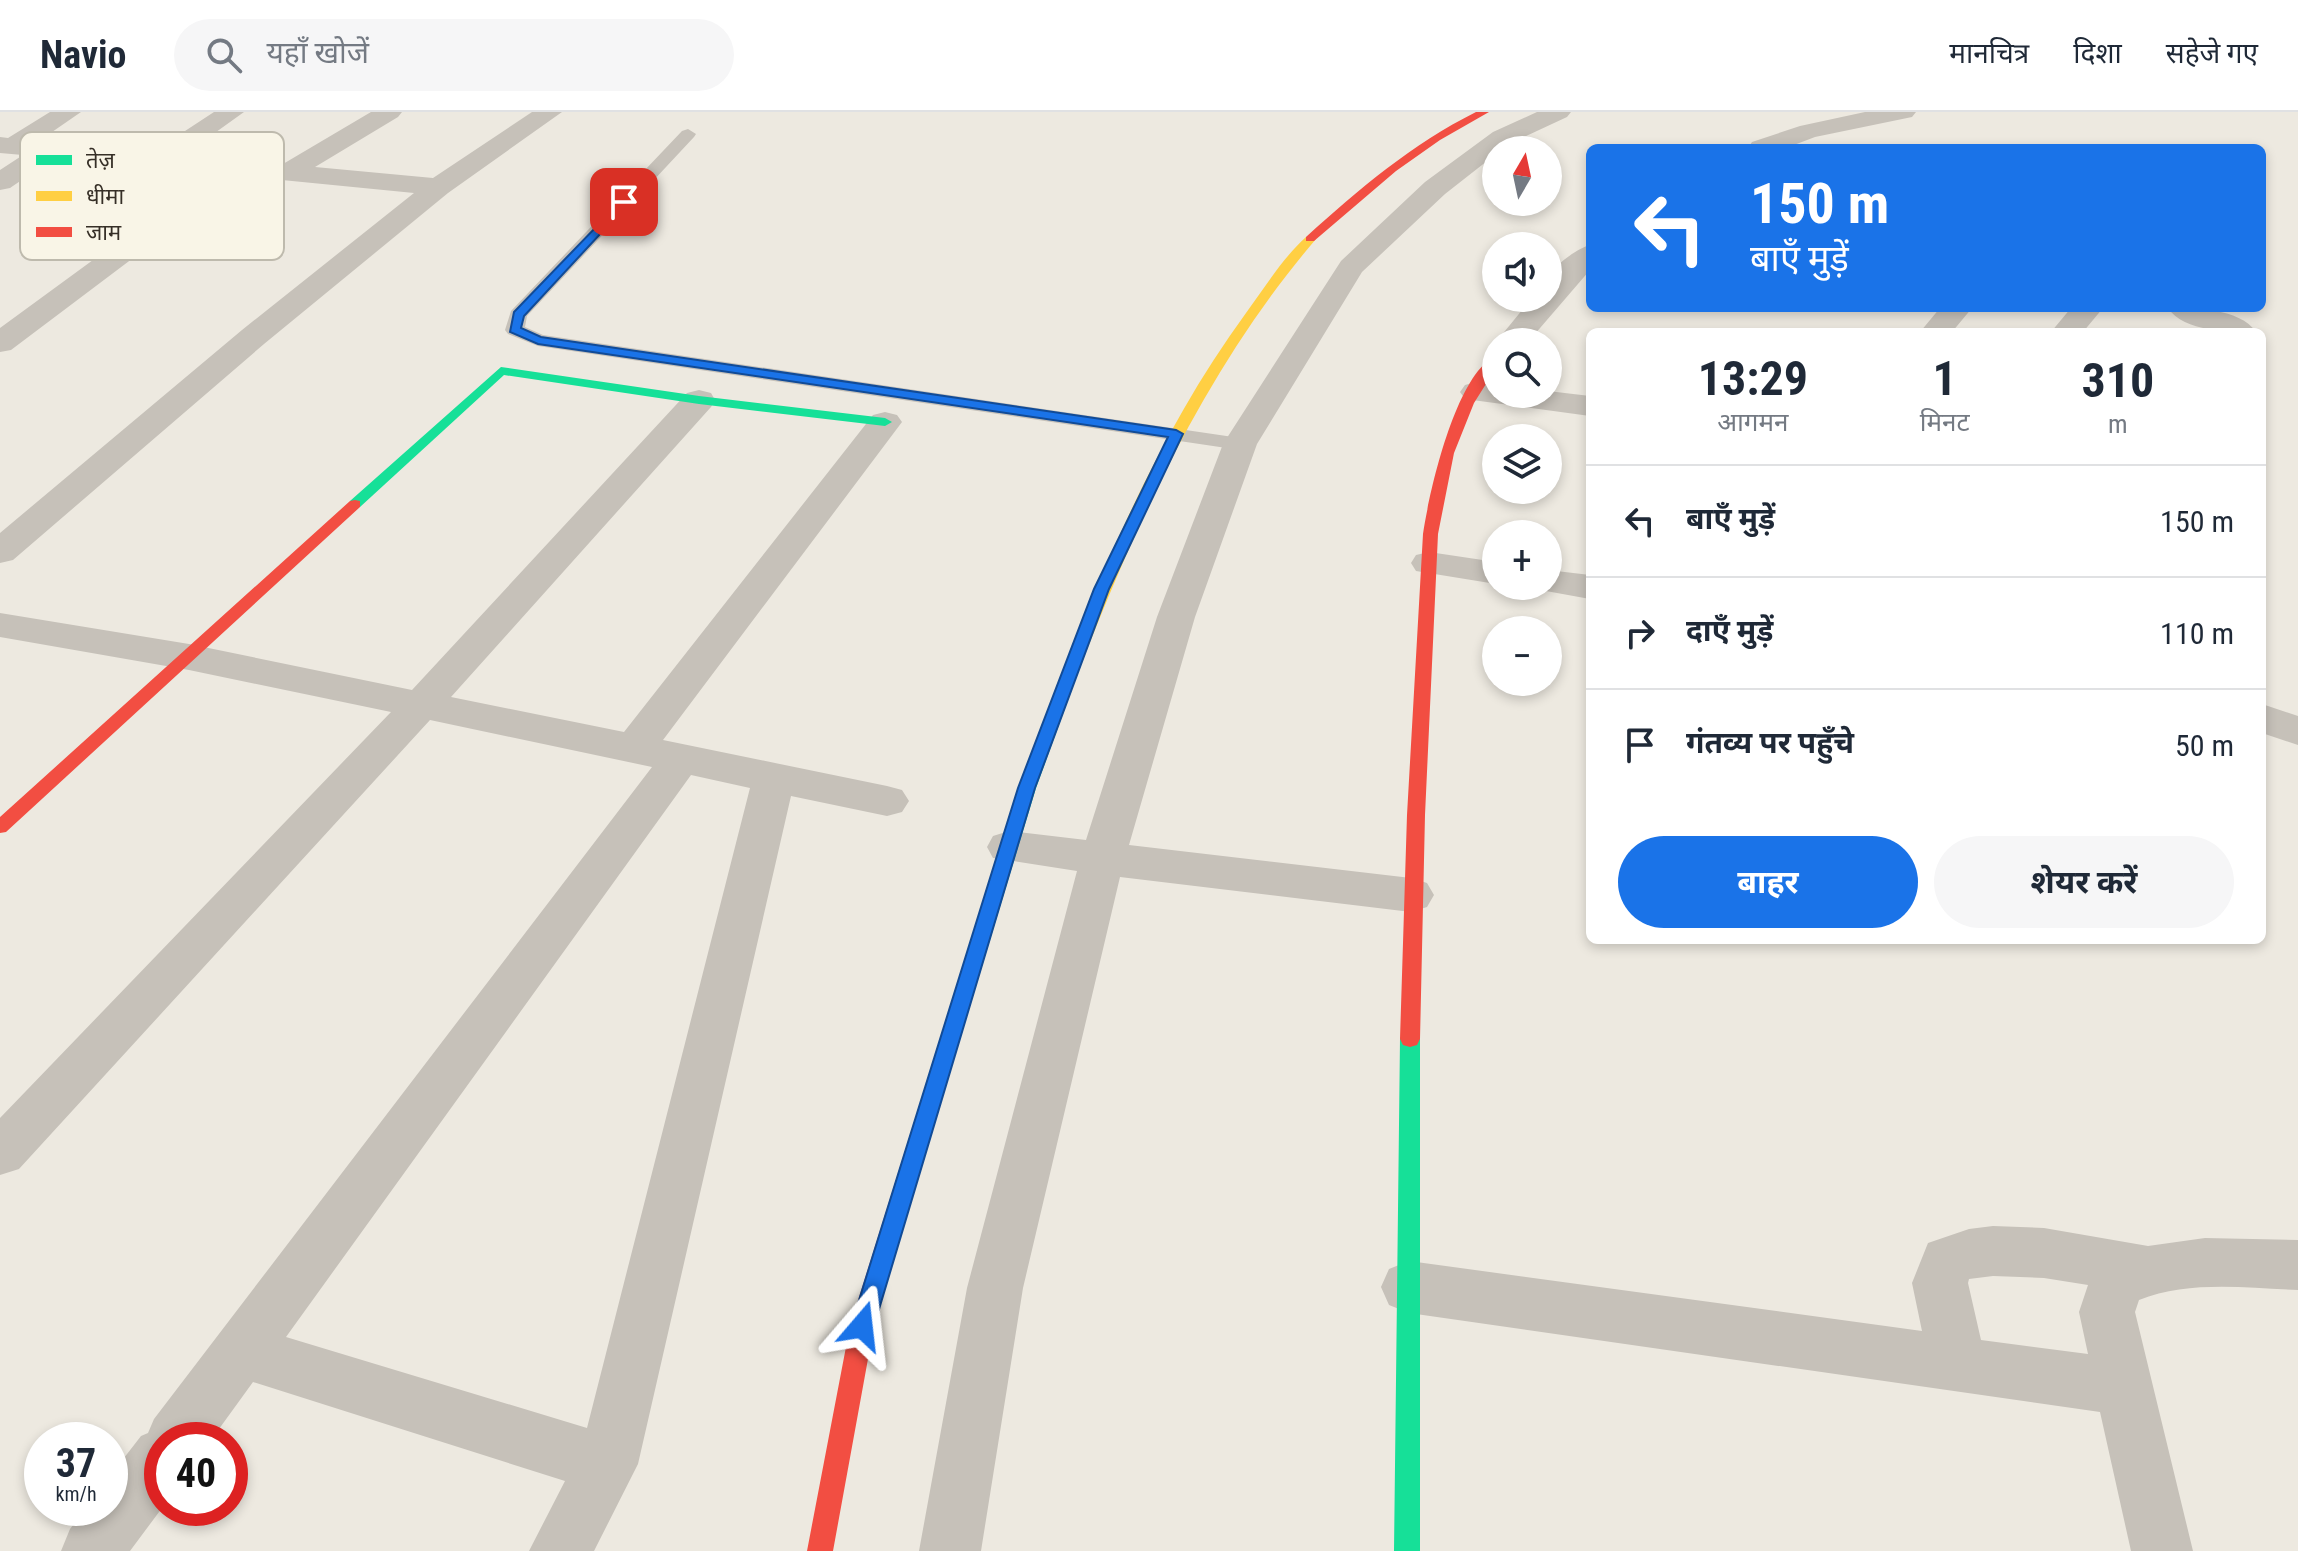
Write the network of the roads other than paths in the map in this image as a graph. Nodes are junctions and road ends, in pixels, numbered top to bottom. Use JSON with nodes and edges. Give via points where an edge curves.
{"nodes":[{"id":1,"x":68,"y":112,"type":"edge"},
{"id":2,"x":231,"y":112,"type":"edge"},
{"id":3,"x":389,"y":112,"type":"edge"},
{"id":4,"x":549,"y":112,"type":"edge"},
{"id":5,"x":1484,"y":112,"type":"edge"},
{"id":6,"x":1558,"y":112,"type":"edge"},
{"id":7,"x":1903,"y":112,"type":"edge"},
{"id":8,"x":30,"y":132,"type":"edge"},
{"id":9,"x":201,"y":132,"type":"edge"},
{"id":10,"x":688,"y":134,"type":"dead end"},
{"id":11,"x":1798,"y":143,"type":"edge"},
{"id":12,"x":20,"y":169,"type":"edge"},
{"id":13,"x":284,"y":170,"type":"edge"},
{"id":14,"x":290,"y":171,"type":"junction"},
{"id":15,"x":0,"y":182,"type":"edge"},
{"id":16,"x":438,"y":187,"type":"junction"},
{"id":17,"x":1586,"y":258,"type":"edge"},
{"id":18,"x":112,"y":260,"type":"edge"},
{"id":19,"x":1953,"y":312,"type":"edge"},
{"id":20,"x":2084,"y":312,"type":"edge"},
{"id":21,"x":2193,"y":312,"type":"edge"},
{"id":22,"x":1523,"y":328,"type":"edge"},
{"id":23,"x":1939,"y":328,"type":"edge"},
{"id":24,"x":2070,"y":328,"type":"edge"},
{"id":25,"x":2231,"y":328,"type":"edge"},
{"id":26,"x":0,"y":343,"type":"edge"},
{"id":27,"x":1482,"y":382,"type":"edge"},
{"id":28,"x":1476,"y":392,"type":"junction"},
{"id":29,"x":699,"y":400,"type":"junction"},
{"id":30,"x":1586,"y":406,"type":"edge"},
{"id":31,"x":885,"y":422,"type":"joint"},
{"id":32,"x":1176,"y":434,"type":"junction"},
{"id":33,"x":1240,"y":444,"type":"junction"},
{"id":34,"x":0,"y":552,"type":"edge"},
{"id":35,"x":1429,"y":563,"type":"junction"},
{"id":36,"x":1482,"y":571,"type":"edge"},
{"id":37,"x":1562,"y":583,"type":"edge"},
{"id":38,"x":1586,"y":586,"type":"edge"},
{"id":39,"x":0,"y":625,"type":"edge"},
{"id":40,"x":189,"y":657,"type":"junction"},
{"id":41,"x":421,"y":705,"type":"junction"},
{"id":42,"x":2266,"y":719,"type":"edge"},
{"id":43,"x":2298,"y":731,"type":"edge"},
{"id":44,"x":656,"y":755,"type":"junction"},
{"id":45,"x":774,"y":779,"type":"junction"},
{"id":46,"x":887,"y":801,"type":"dead end"},
{"id":47,"x":0,"y":827,"type":"edge"},
{"id":48,"x":1009,"y":847,"type":"junction"},
{"id":49,"x":1102,"y":860,"type":"junction"},
{"id":50,"x":1411,"y":895,"type":"junction"},
{"id":51,"x":0,"y":1153,"type":"edge"},
{"id":52,"x":2298,"y":1265,"type":"edge"},
{"id":53,"x":2144,"y":1270,"type":"junction"},
{"id":54,"x":1409,"y":1287,"type":"junction"},
{"id":55,"x":241,"y":1351,"type":"junction"},
{"id":56,"x":1958,"y":1364,"type":"junction"},
{"id":57,"x":2123,"y":1387,"type":"junction"},
{"id":58,"x":188,"y":1422,"type":"edge"},
{"id":59,"x":608,"y":1464,"type":"junction"},
{"id":60,"x":144,"y":1481,"type":"edge"},
{"id":61,"x":92,"y":1551,"type":"edge"},
{"id":62,"x":560,"y":1551,"type":"edge"},
{"id":63,"x":820,"y":1551,"type":"edge"},
{"id":64,"x":950,"y":1551,"type":"edge"},
{"id":65,"x":1407,"y":1551,"type":"edge"},
{"id":66,"x":2162,"y":1551,"type":"edge"}],
"edges":[{"from":1,"to":8,"type":"street"},
{"from":2,"to":9,"type":"street"},
{"from":3,"to":14,"type":"street"},
{"from":4,"to":16,"type":"street"},
{"from":5,"to":32,"type":"street","via":[[1448,129],[1371,184],[1303,245],[1237,331]]},
{"from":6,"to":33,"type":"street","via":[[1502,137],[1435,188],[1351,267]]},
{"from":7,"to":11,"type":"street","via":[[1809,131]]},
{"from":10,"to":32,"type":"lane","via":[[518,315],[515,330],[538,340]]},
{"from":12,"to":15,"type":"street"},
{"from":13,"to":14,"type":"street"},
{"from":14,"to":16,"type":"street"},
{"from":16,"to":34,"type":"street"},
{"from":17,"to":22,"type":"street"},
{"from":18,"to":26,"type":"street"},
{"from":19,"to":23,"type":"street"},
{"from":20,"to":24,"type":"street"},
{"from":21,"to":25,"type":"street"},
{"from":27,"to":28,"type":"street"},
{"from":28,"to":30,"type":"street"},
{"from":28,"to":35,"type":"street","via":[[1453,435],[1442,474]]},
{"from":29,"to":31,"type":"street"},
{"from":29,"to":40,"type":"street","via":[[501,371]]},
{"from":29,"to":41,"type":"street"},
{"from":31,"to":44,"type":"street"},
{"from":32,"to":33,"type":"lane"},
{"from":32,"to":48,"type":"street","via":[[1102,589]]},
{"from":33,"to":49,"type":"street","via":[[1176,617]]},
{"from":35,"to":36,"type":"street"},
{"from":35,"to":50,"type":"street"},
{"from":37,"to":38,"type":"street"},
{"from":39,"to":40,"type":"street"},
{"from":40,"to":41,"type":"street"},
{"from":40,"to":47,"type":"street"},
{"from":41,"to":44,"type":"street"},
{"from":41,"to":51,"type":"street"},
{"from":42,"to":43,"type":"street"},
{"from":44,"to":45,"type":"street"},
{"from":44,"to":55,"type":"street"},
{"from":45,"to":46,"type":"street"},
{"from":45,"to":59,"type":"street"},
{"from":48,"to":49,"type":"street"},
{"from":48,"to":63,"type":"street","via":[[862,1326]]},
{"from":49,"to":50,"type":"street"},
{"from":49,"to":64,"type":"street","via":[[995,1288]]},
{"from":50,"to":54,"type":"street"},
{"from":52,"to":53,"type":"street","via":[[2191,1262]]},
{"from":53,"to":56,"type":"street","via":[[1996,1249],[1967,1252],[1948,1261],[1940,1283]]},
{"from":53,"to":57,"type":"street","via":[[2117,1283],[2107,1312]]},
{"from":54,"to":56,"type":"street"},
{"from":54,"to":65,"type":"street"},
{"from":55,"to":58,"type":"street"},
{"from":55,"to":59,"type":"street"},
{"from":56,"to":57,"type":"street"},
{"from":57,"to":66,"type":"street"},
{"from":59,"to":62,"type":"street"},
{"from":60,"to":61,"type":"street"}]}
